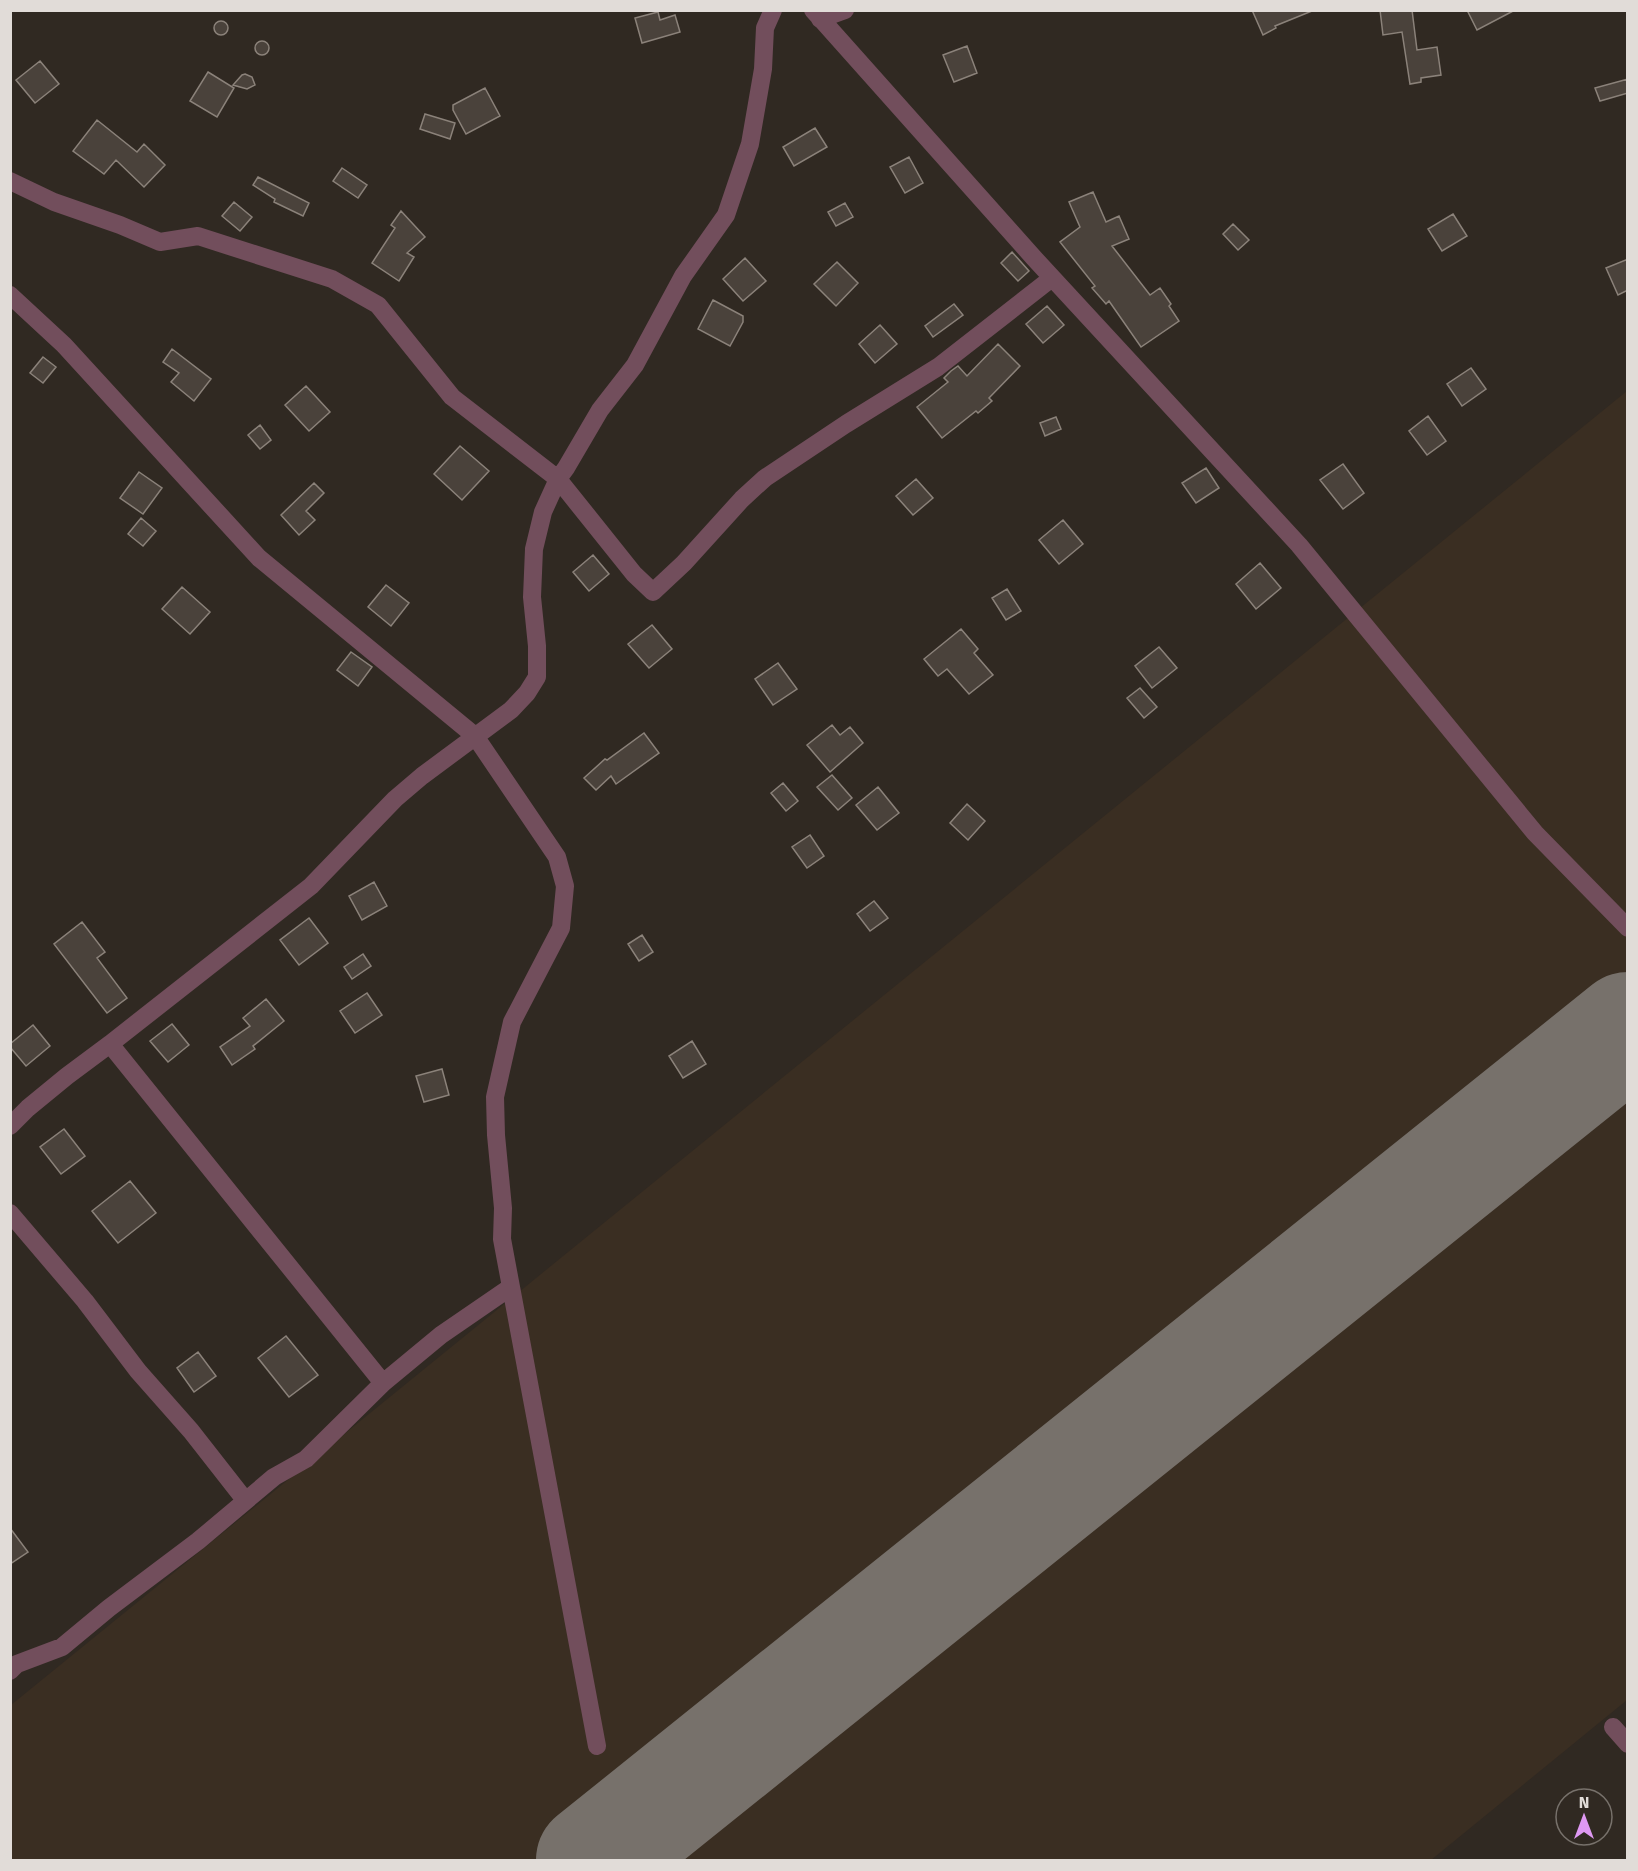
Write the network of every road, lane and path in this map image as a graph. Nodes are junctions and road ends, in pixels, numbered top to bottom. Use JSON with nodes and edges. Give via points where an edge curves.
{"nodes":[{"id":1,"x":773,"y":10,"type":"edge"},
{"id":2,"x":844,"y":10,"type":"edge"},
{"id":3,"x":816,"y":15,"type":"edge"},
{"id":4,"x":10,"y":181,"type":"edge"},
{"id":5,"x":1052,"y":278,"type":"junction"},
{"id":6,"x":10,"y":295,"type":"edge"},
{"id":7,"x":558,"y":479,"type":"junction"},
{"id":8,"x":475,"y":736,"type":"junction"},
{"id":9,"x":1628,"y":928,"type":"edge"},
{"id":10,"x":110,"y":1044,"type":"junction"},
{"id":11,"x":10,"y":1126,"type":"edge"},
{"id":12,"x":10,"y":1214,"type":"edge"},
{"id":13,"x":511,"y":1287,"type":"junction"},
{"id":14,"x":383,"y":1383,"type":"junction"},
{"id":15,"x":245,"y":1500,"type":"junction"},
{"id":16,"x":10,"y":1671,"type":"edge"},
{"id":17,"x":1613,"y":1727,"type":"dead end"},
{"id":18,"x":1628,"y":1743,"type":"edge"},
{"id":19,"x":597,"y":1746,"type":"dead end"}],
"edges":[{"from":1,"to":7,"type":"street","via":[[765,28],[763,69],[750,144],[726,215],[683,276],[635,365],[600,410]]},
{"from":2,"to":3,"type":"street"},
{"from":3,"to":5,"type":"street"},
{"from":4,"to":7,"type":"street","via":[[160,242],[198,236],[332,279],[378,305],[452,397]]},
{"from":5,"to":7,"type":"street","via":[[938,367],[765,478],[653,592]]},
{"from":5,"to":9,"type":"street","via":[[1299,545],[1534,834]]},
{"from":6,"to":8,"type":"street","via":[[64,345],[259,558]]},
{"from":7,"to":8,"type":"street","via":[[543,512],[534,549],[532,597],[537,677],[511,710]]},
{"from":8,"to":10,"type":"street","via":[[395,799],[311,886]]},
{"from":8,"to":13,"type":"street","via":[[557,856],[565,886],[561,927],[512,1022],[495,1097],[502,1239]]},
{"from":10,"to":11,"type":"street","via":[[66,1076]]},
{"from":10,"to":14,"type":"street"},
{"from":12,"to":15,"type":"street"},
{"from":13,"to":14,"type":"street","via":[[441,1335]]},
{"from":13,"to":19,"type":"street"},
{"from":14,"to":15,"type":"street","via":[[306,1459]]},
{"from":15,"to":16,"type":"street","via":[[62,1647],[17,1664]]},
{"from":17,"to":18,"type":"street"}]}
